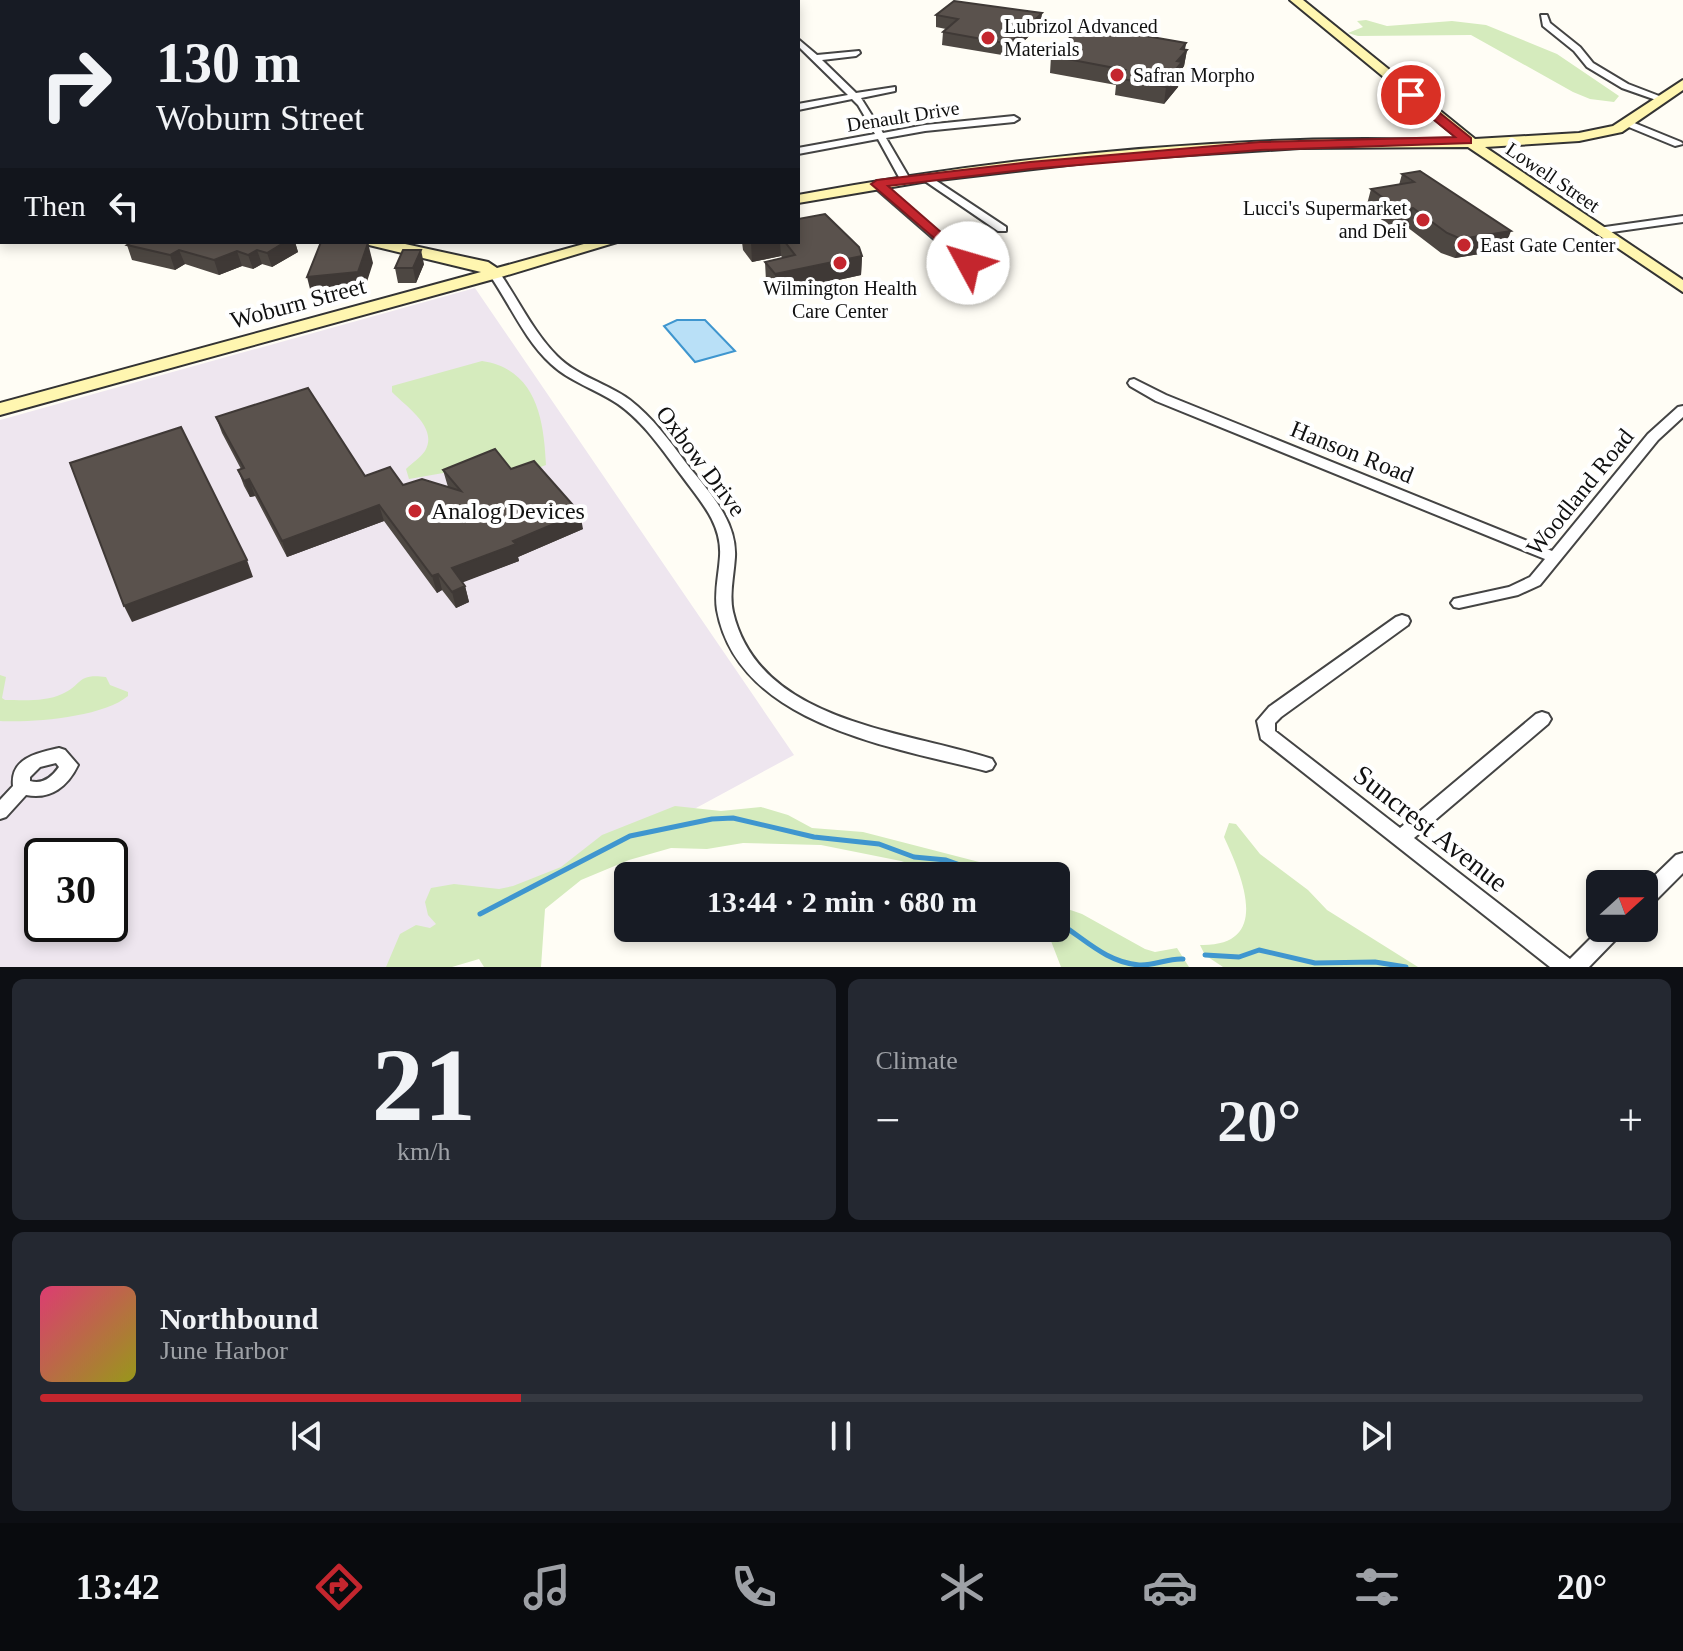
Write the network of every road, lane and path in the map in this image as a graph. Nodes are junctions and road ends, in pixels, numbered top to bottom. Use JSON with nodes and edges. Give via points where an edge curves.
{"nodes":[{"id":1,"x":1296,"y":0,"type":"edge"},
{"id":2,"x":1544,"y":17,"type":"dead end"},
{"id":3,"x":800,"y":43,"type":"edge"},
{"id":4,"x":856,"y":53,"type":"dead end"},
{"id":5,"x":816,"y":58,"type":"junction"},
{"id":6,"x":1683,"y":84,"type":"edge"},
{"id":7,"x":892,"y":89,"type":"dead end"},
{"id":8,"x":857,"y":97,"type":"junction"},
{"id":9,"x":1662,"y":99,"type":"junction"},
{"id":10,"x":800,"y":107,"type":"edge"},
{"id":11,"x":1014,"y":119,"type":"dead end"},
{"id":12,"x":1627,"y":123,"type":"junction"},
{"id":13,"x":880,"y":136,"type":"junction"},
{"id":14,"x":1467,"y":141,"type":"junction"},
{"id":15,"x":1678,"y":144,"type":"dead end"},
{"id":16,"x":800,"y":151,"type":"edge"},
{"id":17,"x":926,"y":177,"type":"junction"},
{"id":18,"x":905,"y":179,"type":"junction"},
{"id":19,"x":877,"y":184,"type":"junction"},
{"id":20,"x":800,"y":199,"type":"edge"},
{"id":21,"x":1683,"y":219,"type":"edge"},
{"id":22,"x":1002,"y":229,"type":"dead end"},
{"id":23,"x":1598,"y":231,"type":"junction"},
{"id":24,"x":383,"y":244,"type":"edge"},
{"id":25,"x":602,"y":244,"type":"edge"},
{"id":26,"x":968,"y":263,"type":"dead end"},
{"id":27,"x":495,"y":274,"type":"junction"},
{"id":28,"x":1683,"y":287,"type":"edge"},
{"id":29,"x":1134,"y":383,"type":"dead end"},
{"id":30,"x":0,"y":409,"type":"edge"},
{"id":31,"x":1683,"y":410,"type":"edge"},
{"id":32,"x":1556,"y":558,"type":"junction"},
{"id":33,"x":1459,"y":603,"type":"dead end"},
{"id":34,"x":1402,"y":621,"type":"dead end"},
{"id":35,"x":1542,"y":719,"type":"dead end"},
{"id":36,"x":986,"y":764,"type":"dead end"},
{"id":37,"x":23,"y":787,"type":"dead end"},
{"id":38,"x":0,"y":812,"type":"edge"},
{"id":39,"x":1400,"y":839,"type":"junction"},
{"id":40,"x":1683,"y":861,"type":"edge"},
{"id":41,"x":1658,"y":885,"type":"edge"},
{"id":42,"x":1600,"y":942,"type":"edge"},
{"id":43,"x":1565,"y":967,"type":"edge"},
{"id":44,"x":1575,"y":967,"type":"edge"}],
"edges":[{"from":1,"to":14,"type":"main road","name":"Lowell Street"},
{"from":2,"to":9,"type":"street","via":[[1587,63],[1625,86]]},
{"from":3,"to":5,"type":"street"},
{"from":4,"to":5,"type":"street"},
{"from":5,"to":8,"type":"street"},
{"from":6,"to":9,"type":"main road"},
{"from":7,"to":8,"type":"street"},
{"from":8,"to":10,"type":"street"},
{"from":8,"to":13,"type":"street"},
{"from":9,"to":12,"type":"main road"},
{"from":11,"to":13,"type":"street","name":"Denault Drive"},
{"from":12,"to":14,"type":"main road","via":[[1605,133],[1563,139]]},
{"from":12,"to":15,"type":"street"},
{"from":13,"to":16,"type":"street","name":"Denault Drive"},
{"from":13,"to":18,"type":"street"},
{"from":14,"to":17,"type":"main road","via":[[1260,146]]},
{"from":14,"to":23,"type":"main road","name":"Lowell Street"},
{"from":17,"to":18,"type":"main road"},
{"from":17,"to":22,"type":"street"},
{"from":18,"to":19,"type":"main road"},
{"from":19,"to":20,"type":"main road"},
{"from":19,"to":26,"type":"street"},
{"from":21,"to":23,"type":"street"},
{"from":23,"to":28,"type":"main road","name":"Lowell Street"},
{"from":24,"to":27,"type":"main road","via":[[482,265]]},
{"from":25,"to":27,"type":"main road","name":"Woburn Street"},
{"from":27,"to":30,"type":"main road","name":"Woburn Street"},
{"from":27,"to":36,"type":"street","name":"Oxbow Drive","via":[[550,356],[634,412],[717,513],[730,547],[727,622],[742,652],[768,684],[836,723]]},
{"from":29,"to":32,"type":"street","name":"Hanson Road"},
{"from":31,"to":32,"type":"street","name":"Woodland Road","via":[[1653,437]]},
{"from":32,"to":33,"type":"street","name":"Woodland Road","via":[[1530,585]]},
{"from":34,"to":39,"type":"street","name":"Suncrest Avenue","via":[[1266,721],[1277,745]]},
{"from":35,"to":39,"type":"street"},
{"from":37,"to":38,"type":"street"},
{"from":39,"to":43,"type":"street","name":"Suncrest Avenue"},
{"from":40,"to":41,"type":"street"},
{"from":42,"to":44,"type":"street"}]}
